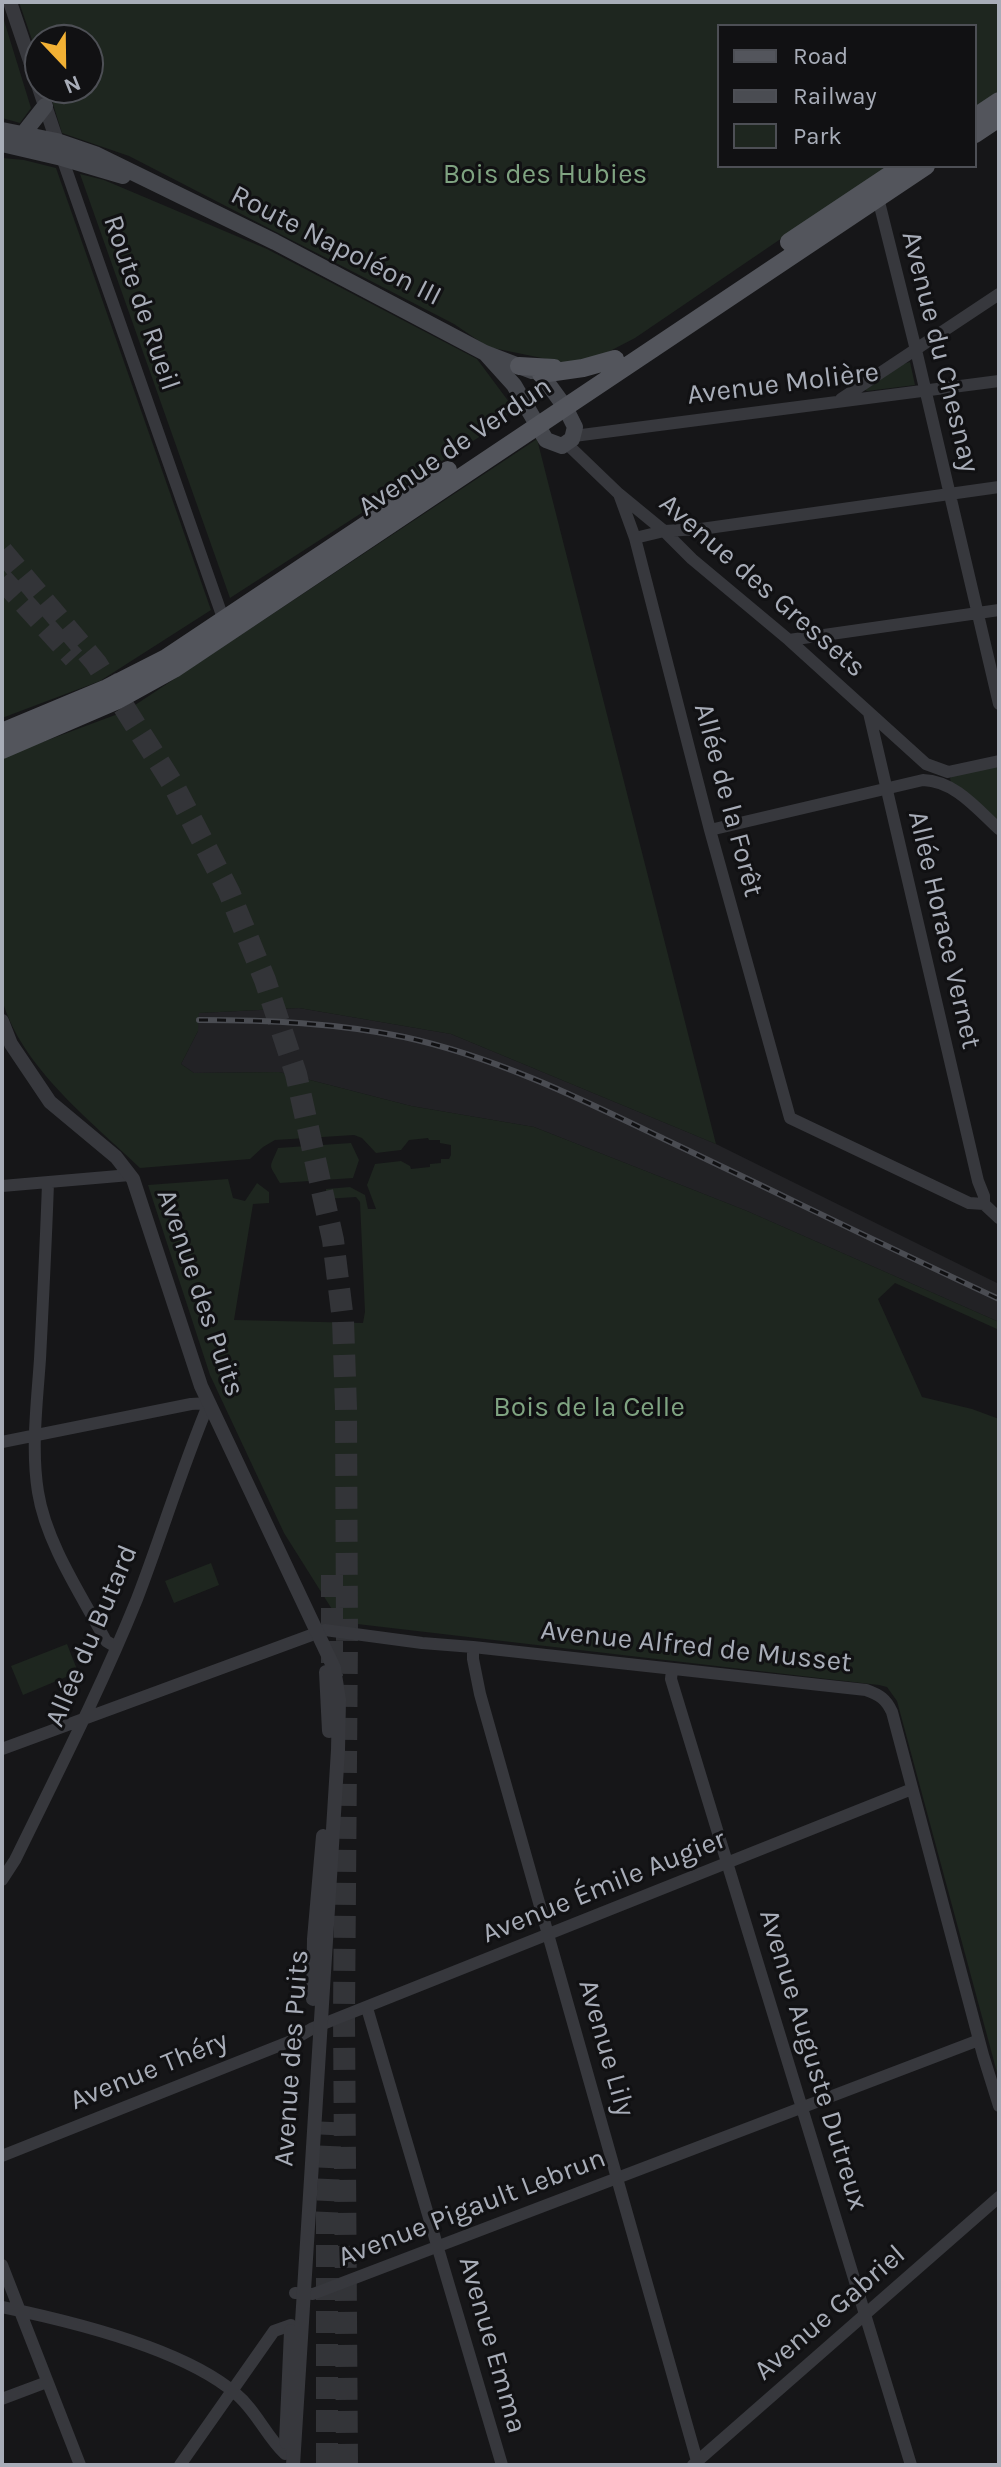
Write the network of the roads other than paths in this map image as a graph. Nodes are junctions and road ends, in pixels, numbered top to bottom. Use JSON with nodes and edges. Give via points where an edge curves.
{"nodes":[{"id":1,"x":10,"y":2,"type":"edge"},
{"id":2,"x":999,"y":101,"type":"edge"},
{"id":3,"x":45,"y":106,"type":"junction"},
{"id":4,"x":977,"y":116,"type":"edge"},
{"id":5,"x":999,"y":118,"type":"edge"},
{"id":6,"x":2,"y":130,"type":"edge"},
{"id":7,"x":977,"y":133,"type":"edge"},
{"id":8,"x":23,"y":134,"type":"junction"},
{"id":9,"x":2,"y":144,"type":"edge"},
{"id":10,"x":60,"y":149,"type":"junction"},
{"id":11,"x":900,"y":168,"type":"edge"},
{"id":12,"x":923,"y":168,"type":"edge"},
{"id":13,"x":878,"y":198,"type":"junction"},
{"id":14,"x":999,"y":294,"type":"edge"},
{"id":15,"x":916,"y":350,"type":"junction"},
{"id":16,"x":485,"y":353,"type":"junction"},
{"id":17,"x":615,"y":359,"type":"junction"},
{"id":18,"x":519,"y":366,"type":"junction"},
{"id":19,"x":573,"y":369,"type":"junction"},
{"id":20,"x":541,"y":374,"type":"junction"},
{"id":21,"x":999,"y":381,"type":"edge"},
{"id":22,"x":924,"y":391,"type":"junction"},
{"id":23,"x":520,"y":396,"type":"junction"},
{"id":24,"x":838,"y":401,"type":"junction"},
{"id":25,"x":562,"y":402,"type":"junction"},
{"id":26,"x":534,"y":421,"type":"junction"},
{"id":27,"x":570,"y":440,"type":"junction"},
{"id":28,"x":999,"y":487,"type":"edge"},
{"id":29,"x":949,"y":493,"type":"junction"},
{"id":30,"x":619,"y":494,"type":"junction"},
{"id":31,"x":664,"y":531,"type":"junction"},
{"id":32,"x":635,"y":538,"type":"junction"},
{"id":33,"x":999,"y":610,"type":"edge"},
{"id":34,"x":977,"y":613,"type":"junction"},
{"id":35,"x":224,"y":621,"type":"junction"},
{"id":36,"x":789,"y":640,"type":"junction"},
{"id":37,"x":999,"y":704,"type":"edge"},
{"id":38,"x":869,"y":713,"type":"junction"},
{"id":39,"x":2,"y":732,"type":"edge"},
{"id":40,"x":2,"y":750,"type":"edge"},
{"id":41,"x":999,"y":761,"type":"edge"},
{"id":42,"x":887,"y":788,"type":"junction"},
{"id":43,"x":999,"y":829,"type":"edge"},
{"id":44,"x":710,"y":830,"type":"junction"},
{"id":45,"x":2,"y":1021,"type":"edge"},
{"id":46,"x":6,"y":1048,"type":"edge"},
{"id":47,"x":130,"y":1175,"type":"junction"},
{"id":48,"x":48,"y":1183,"type":"junction"},
{"id":49,"x":2,"y":1186,"type":"edge"},
{"id":50,"x":984,"y":1204,"type":"junction"},
{"id":51,"x":999,"y":1218,"type":"edge"},
{"id":52,"x":209,"y":1403,"type":"junction"},
{"id":53,"x":35,"y":1436,"type":"junction"},
{"id":54,"x":2,"y":1442,"type":"edge"},
{"id":55,"x":318,"y":1632,"type":"junction"},
{"id":56,"x":116,"y":1647,"type":"junction"},
{"id":57,"x":473,"y":1647,"type":"junction"},
{"id":58,"x":672,"y":1670,"type":"junction"},
{"id":59,"x":84,"y":1720,"type":"junction"},
{"id":60,"x":2,"y":1749,"type":"edge"},
{"id":61,"x":912,"y":1789,"type":"junction"},
{"id":62,"x":727,"y":1863,"type":"junction"},
{"id":63,"x":2,"y":1880,"type":"edge"},
{"id":64,"x":549,"y":1935,"type":"junction"},
{"id":65,"x":367,"y":2008,"type":"junction"},
{"id":66,"x":317,"y":2027,"type":"junction"},
{"id":67,"x":979,"y":2040,"type":"junction"},
{"id":68,"x":999,"y":2106,"type":"edge"},
{"id":69,"x":802,"y":2108,"type":"junction"},
{"id":70,"x":2,"y":2156,"type":"edge"},
{"id":71,"x":618,"y":2178,"type":"junction"},
{"id":72,"x":999,"y":2197,"type":"edge"},
{"id":73,"x":438,"y":2246,"type":"junction"},
{"id":74,"x":2,"y":2265,"type":"edge"},
{"id":75,"x":300,"y":2293,"type":"junction"},
{"id":76,"x":2,"y":2307,"type":"edge"},
{"id":77,"x":19,"y":2310,"type":"junction"},
{"id":78,"x":865,"y":2315,"type":"junction"},
{"id":79,"x":291,"y":2325,"type":"junction"},
{"id":80,"x":47,"y":2382,"type":"junction"},
{"id":81,"x":233,"y":2391,"type":"junction"},
{"id":82,"x":293,"y":2393,"type":"junction"},
{"id":83,"x":2,"y":2399,"type":"edge"},
{"id":84,"x":287,"y":2461,"type":"edge"},
{"id":85,"x":695,"y":2464,"type":"edge"},
{"id":86,"x":80,"y":2465,"type":"edge"},
{"id":87,"x":180,"y":2465,"type":"edge"},
{"id":88,"x":502,"y":2465,"type":"edge"},
{"id":89,"x":911,"y":2465,"type":"edge"}],
"edges":[{"from":1,"to":3,"type":"street","name":"Route de Rueil"},
{"from":2,"to":4,"type":"main road"},
{"from":3,"to":8,"type":"main road"},
{"from":3,"to":10,"type":"street","name":"Route de Rueil"},
{"from":5,"to":7,"type":"main road"},
{"from":6,"to":8,"type":"main road","name":"Route Napoléon III"},
{"from":8,"to":10,"type":"main road","name":"Route Napoléon III"},
{"from":9,"to":10,"type":"main road","name":"Route Napoléon III"},
{"from":10,"to":16,"type":"main road","name":"Route Napoléon III","via":[[95,154]]},
{"from":10,"to":35,"type":"street","name":"Route de Rueil"},
{"from":11,"to":17,"type":"main road","name":"Avenue de Verdun"},
{"from":12,"to":13,"type":"main road","name":"Avenue de Verdun"},
{"from":13,"to":15,"type":"street","name":"Avenue du Chesnay"},
{"from":13,"to":25,"type":"main road","name":"Avenue de Verdun"},
{"from":14,"to":15,"type":"street"},
{"from":15,"to":22,"type":"street","name":"Avenue du Chesnay"},
{"from":15,"to":24,"type":"street"},
{"from":16,"to":18,"type":"main road","name":"Route Napoléon III"},
{"from":16,"to":23,"type":"main road","name":"Route Napoléon III"},
{"from":17,"to":19,"type":"main road"},
{"from":17,"to":25,"type":"main road","name":"Avenue de Verdun"},
{"from":18,"to":19,"type":"main road"},
{"from":18,"to":20,"type":"main road","name":"Route Napoléon III"},
{"from":19,"to":20,"type":"main road"},
{"from":20,"to":23,"type":"main road"},
{"from":20,"to":25,"type":"main road"},
{"from":21,"to":22,"type":"street","name":"Avenue Molière"},
{"from":22,"to":24,"type":"street","name":"Avenue Molière"},
{"from":22,"to":29,"type":"street","name":"Avenue du Chesnay"},
{"from":23,"to":26,"type":"main road","name":"Route Napoléon III"},
{"from":24,"to":27,"type":"street","name":"Avenue Molière"},
{"from":25,"to":26,"type":"main road","name":"Avenue de Verdun"},
{"from":25,"to":27,"type":"main road","via":[[575,427]]},
{"from":26,"to":27,"type":"main road","via":[[551,443],[562,446]]},
{"from":26,"to":35,"type":"main road","name":"Avenue de Verdun"},
{"from":26,"to":40,"type":"main road","name":"Avenue de Verdun","via":[[174,669],[118,700]]},
{"from":27,"to":30,"type":"street","name":"Avenue des Gressets"},
{"from":28,"to":29,"type":"street"},
{"from":29,"to":31,"type":"street"},
{"from":29,"to":34,"type":"street","name":"Avenue du Chesnay"},
{"from":30,"to":31,"type":"street","name":"Avenue des Gressets"},
{"from":30,"to":32,"type":"street","name":"Allée de la Forêt"},
{"from":31,"to":32,"type":"street"},
{"from":31,"to":36,"type":"street","name":"Avenue des Gressets"},
{"from":32,"to":44,"type":"street","name":"Allée de la Forêt"},
{"from":33,"to":34,"type":"street"},
{"from":34,"to":36,"type":"street"},
{"from":34,"to":37,"type":"street","name":"Avenue du Chesnay"},
{"from":35,"to":39,"type":"main road","name":"Avenue de Verdun","via":[[138,675]]},
{"from":36,"to":38,"type":"street","name":"Avenue des Gressets"},
{"from":38,"to":41,"type":"street","name":"Avenue des Gressets","via":[[926,764],[948,772]]},
{"from":38,"to":42,"type":"street","name":"Allée Horace Vernet"},
{"from":42,"to":43,"type":"street","via":[[941,782]]},
{"from":42,"to":44,"type":"street"},
{"from":42,"to":50,"type":"street","name":"Allée Horace Vernet"},
{"from":44,"to":50,"type":"street","name":"Allée de la Forêt","via":[[790,1118],[969,1203]]},
{"from":45,"to":46,"type":"street","name":"Avenue des Puits"},
{"from":46,"to":47,"type":"street","name":"Avenue des Puits","via":[[50,1102],[109,1150]]},
{"from":47,"to":48,"type":"street"},
{"from":47,"to":52,"type":"street","name":"Avenue des Puits"},
{"from":48,"to":49,"type":"street"},
{"from":48,"to":53,"type":"street"},
{"from":50,"to":51,"type":"street"},
{"from":52,"to":53,"type":"street"},
{"from":52,"to":55,"type":"street","name":"Avenue des Puits"},
{"from":52,"to":56,"type":"street","name":"Allée du Butard"},
{"from":53,"to":54,"type":"street"},
{"from":53,"to":56,"type":"street","via":[[38,1493],[49,1530],[106,1641]]},
{"from":55,"to":57,"type":"street","name":"Avenue Alfred de Musset"},
{"from":55,"to":59,"type":"street"},
{"from":55,"to":66,"type":"street","name":"Avenue des Puits","via":[[334,1668],[339,1717]]},
{"from":56,"to":59,"type":"street","name":"Allée du Butard"},
{"from":57,"to":58,"type":"street","name":"Avenue Alfred de Musset"},
{"from":57,"to":64,"type":"street","name":"Avenue Lily","via":[[480,1694]]},
{"from":58,"to":61,"type":"street","name":"Avenue Alfred de Musset","via":[[866,1690],[882,1697],[892,1712]]},
{"from":58,"to":62,"type":"street","name":"Avenue Auguste Dutreux"},
{"from":59,"to":60,"type":"street"},
{"from":59,"to":63,"type":"street","name":"Allée du Butard"},
{"from":61,"to":62,"type":"street","name":"Avenue Émile Augier"},
{"from":61,"to":67,"type":"street","name":"Avenue Alfred de Musset"},
{"from":62,"to":64,"type":"street","name":"Avenue Émile Augier"},
{"from":62,"to":69,"type":"street","name":"Avenue Auguste Dutreux"},
{"from":64,"to":65,"type":"street","name":"Avenue Émile Augier"},
{"from":64,"to":71,"type":"street","name":"Avenue Lily"},
{"from":65,"to":66,"type":"street","name":"Avenue Émile Augier"},
{"from":65,"to":73,"type":"street","name":"Avenue Emma"},
{"from":66,"to":70,"type":"street","name":"Avenue Théry"},
{"from":66,"to":75,"type":"street","name":"Avenue des Puits"},
{"from":67,"to":68,"type":"street","name":"Avenue Alfred de Musset"},
{"from":67,"to":69,"type":"street","name":"Avenue Pigault Lebrun"},
{"from":69,"to":71,"type":"street","name":"Avenue Pigault Lebrun"},
{"from":69,"to":78,"type":"street","name":"Avenue Auguste Dutreux"},
{"from":71,"to":73,"type":"street","name":"Avenue Pigault Lebrun"},
{"from":71,"to":85,"type":"street","name":"Avenue Lily"},
{"from":72,"to":78,"type":"street","name":"Avenue Gabriel"},
{"from":73,"to":75,"type":"street","name":"Avenue Pigault Lebrun","via":[[313,2294]]},
{"from":73,"to":88,"type":"street","name":"Avenue Emma"},
{"from":74,"to":77,"type":"street"},
{"from":75,"to":79,"type":"street","name":"Avenue des Puits"},
{"from":75,"to":82,"type":"street","name":"Avenue des Puits"},
{"from":76,"to":77,"type":"street"},
{"from":77,"to":80,"type":"street"},
{"from":77,"to":81,"type":"street","via":[[171,2356]]},
{"from":78,"to":85,"type":"street","name":"Avenue Gabriel"},
{"from":78,"to":89,"type":"street","name":"Avenue Auguste Dutreux"},
{"from":79,"to":81,"type":"street","via":[[274,2331]]},
{"from":79,"to":82,"type":"street","name":"Avenue des Puits"},
{"from":80,"to":83,"type":"street"},
{"from":80,"to":86,"type":"street"},
{"from":81,"to":84,"type":"street"},
{"from":81,"to":87,"type":"street"},
{"from":82,"to":84,"type":"street","name":"Avenue des Puits"}]}
